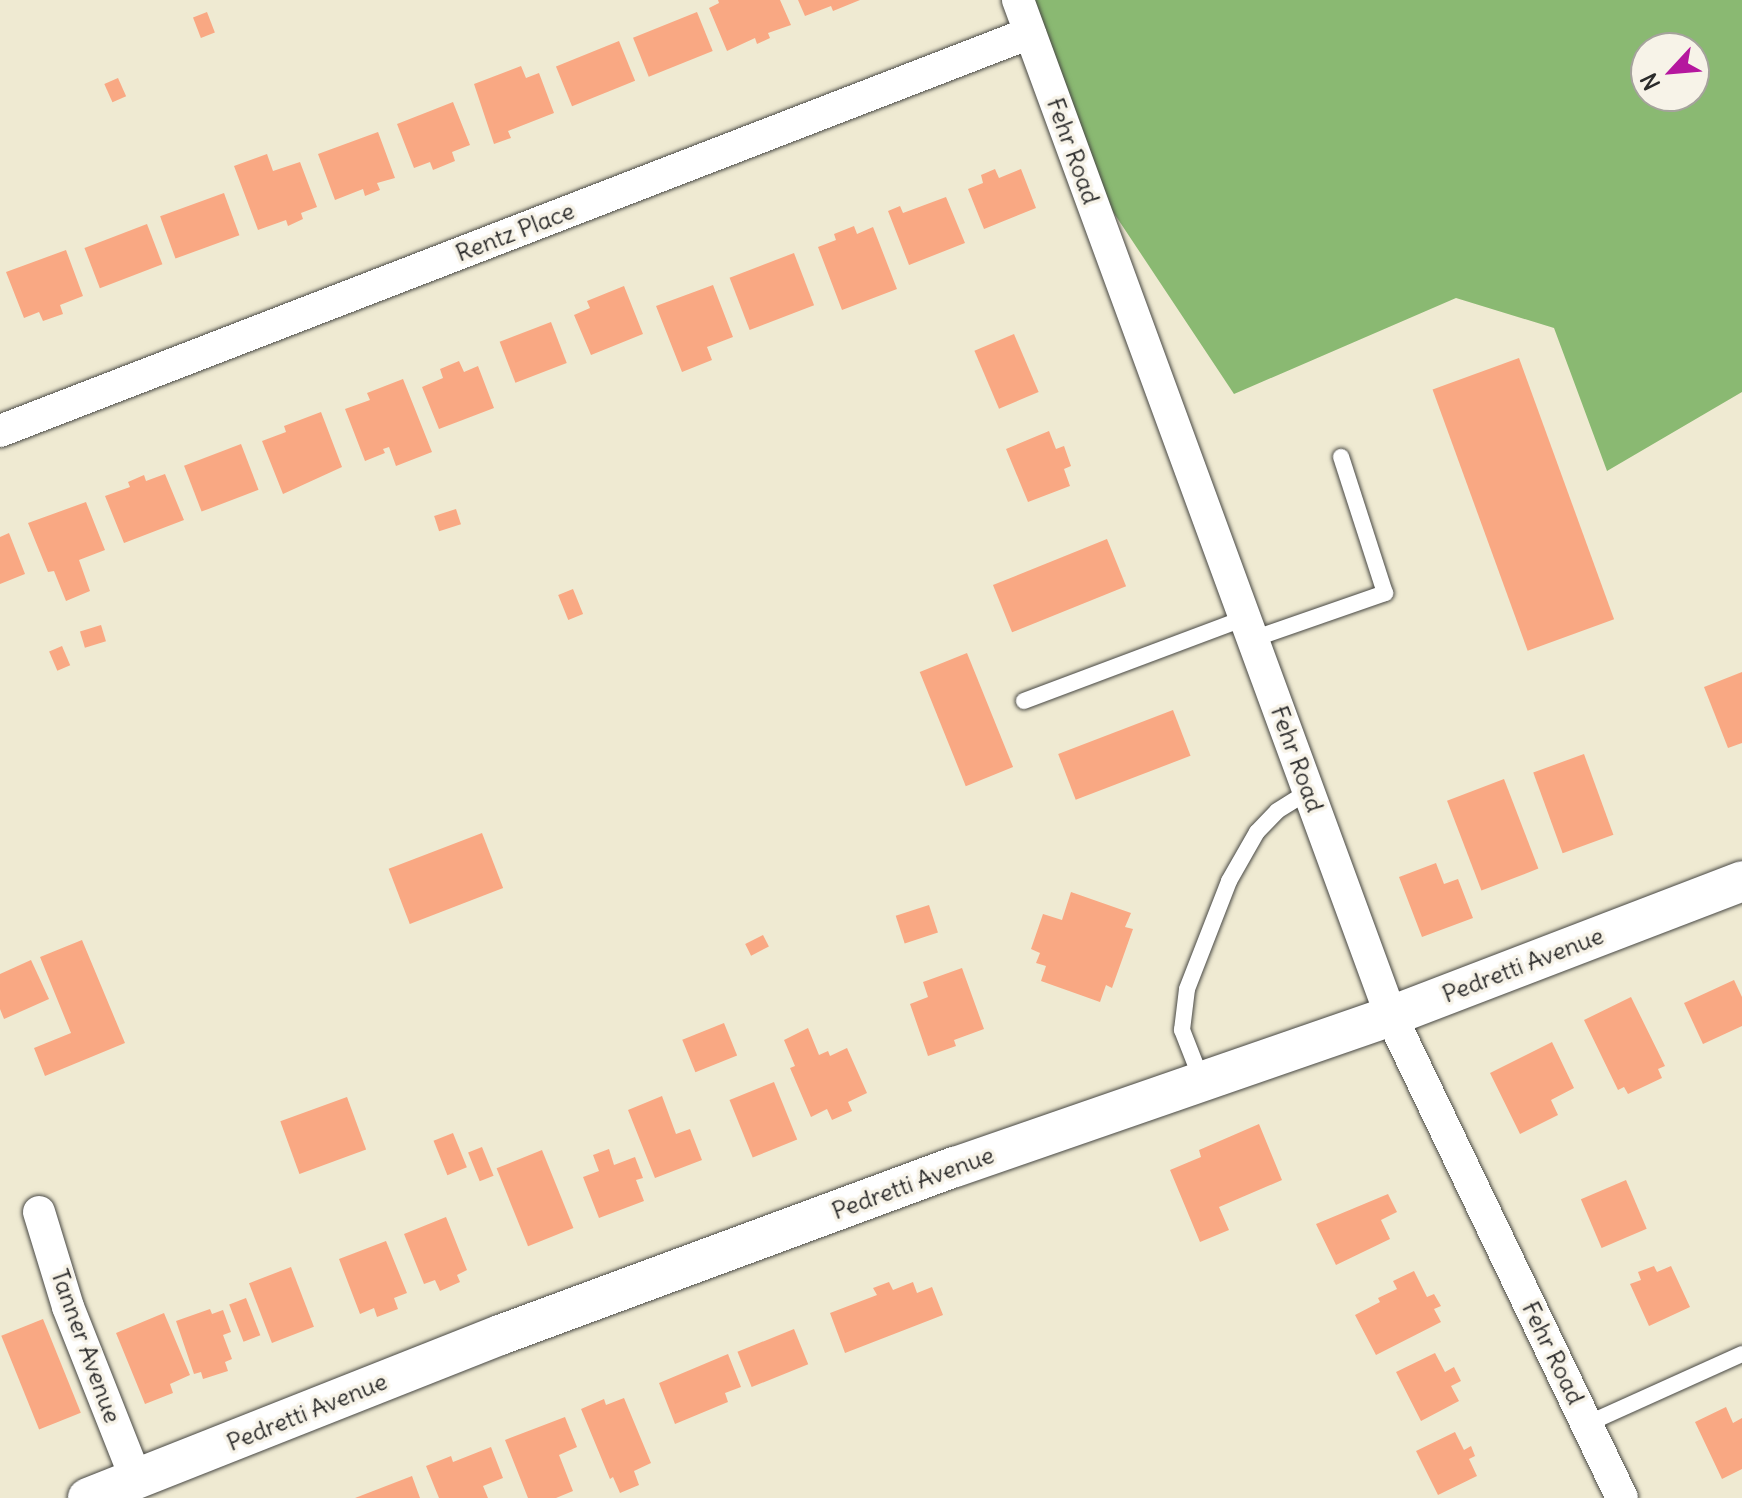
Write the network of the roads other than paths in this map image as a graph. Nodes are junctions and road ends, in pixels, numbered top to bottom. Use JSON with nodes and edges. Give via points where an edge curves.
{"nodes":[{"id":1,"x":1018,"y":0,"type":"edge"},
{"id":2,"x":1030,"y":33,"type":"junction"},
{"id":3,"x":0,"y":431,"type":"edge"},
{"id":4,"x":1341,"y":457,"type":"dead end"},
{"id":5,"x":1249,"y":629,"type":"junction"},
{"id":6,"x":1024,"y":701,"type":"dead end"},
{"id":7,"x":1309,"y":791,"type":"junction"},
{"id":8,"x":1742,"y":881,"type":"edge"},
{"id":9,"x":1391,"y":1016,"type":"junction"},
{"id":10,"x":1202,"y":1081,"type":"junction"},
{"id":11,"x":39,"y":1212,"type":"dead end"},
{"id":12,"x":1742,"y":1354,"type":"edge"},
{"id":13,"x":1587,"y":1424,"type":"junction"},
{"id":14,"x":136,"y":1479,"type":"junction"},
{"id":15,"x":88,"y":1498,"type":"edge"},
{"id":16,"x":1622,"y":1498,"type":"edge"}],
"edges":[{"from":1,"to":2,"type":"street","name":"Fehr Road"},
{"from":2,"to":3,"type":"street","name":"Rentz Place"},
{"from":2,"to":5,"type":"street","name":"Fehr Road"},
{"from":4,"to":5,"type":"lane","via":[[1385,593]]},
{"from":5,"to":6,"type":"lane"},
{"from":5,"to":7,"type":"street","name":"Fehr Road"},
{"from":7,"to":9,"type":"street","name":"Fehr Road"},
{"from":7,"to":10,"type":"lane","via":[[1277,811],[1257,832],[1229,881],[1187,989],[1182,1030]]},
{"from":8,"to":9,"type":"street","name":"Pedretti Avenue"},
{"from":9,"to":10,"type":"street","name":"Pedretti Avenue"},
{"from":9,"to":13,"type":"street","name":"Fehr Road"},
{"from":10,"to":14,"type":"street","name":"Pedretti Avenue","via":[[500,1335]]},
{"from":11,"to":14,"type":"street","name":"Tanner Avenue","via":[[68,1307]]},
{"from":12,"to":13,"type":"lane"},
{"from":13,"to":16,"type":"street","name":"Fehr Road"},
{"from":14,"to":15,"type":"street","name":"Pedretti Avenue"}]}
